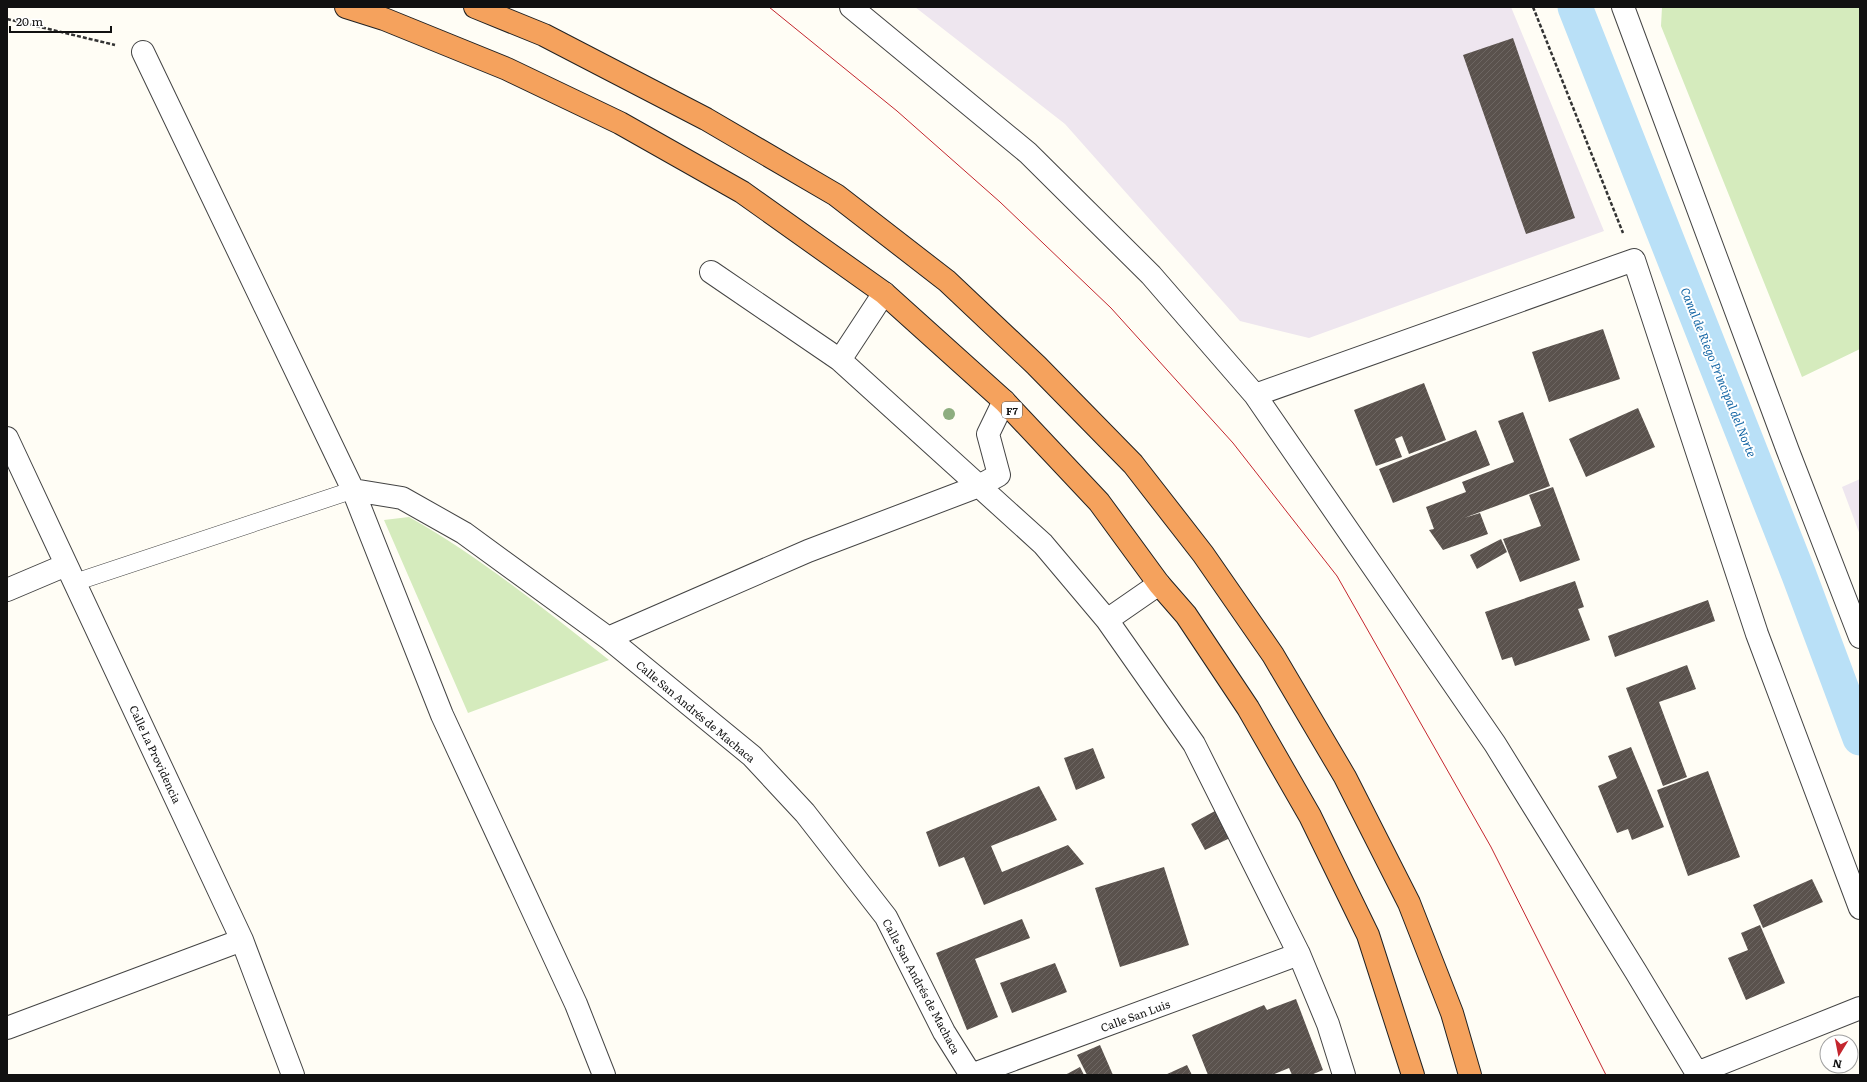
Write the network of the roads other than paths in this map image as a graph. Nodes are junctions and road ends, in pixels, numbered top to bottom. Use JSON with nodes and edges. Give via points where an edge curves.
{"nodes":[{"id":1,"x":346,"y":7,"type":"edge"},
{"id":2,"x":475,"y":7,"type":"edge"},
{"id":3,"x":851,"y":7,"type":"edge"},
{"id":4,"x":1623,"y":7,"type":"edge"},
{"id":5,"x":143,"y":52,"type":"road end"},
{"id":6,"x":711,"y":272,"type":"dead end"},
{"id":7,"x":884,"y":293,"type":"junction"},
{"id":8,"x":840,"y":360,"type":"junction"},
{"id":9,"x":1256,"y":395,"type":"junction"},
{"id":10,"x":1004,"y":401,"type":"junction"},
{"id":11,"x":7,"y":438,"type":"edge"},
{"id":12,"x":979,"y":486,"type":"junction"},
{"id":13,"x":353,"y":490,"type":"junction"},
{"id":14,"x":71,"y":574,"type":"junction"},
{"id":15,"x":1159,"y":584,"type":"junction"},
{"id":16,"x":7,"y":590,"type":"edge"},
{"id":17,"x":1107,"y":620,"type":"junction"},
{"id":18,"x":1860,"y":637,"type":"edge"},
{"id":19,"x":608,"y":638,"type":"junction"},
{"id":20,"x":1860,"y":908,"type":"edge"},
{"id":21,"x":242,"y":940,"type":"junction"},
{"id":22,"x":1299,"y":954,"type":"junction"},
{"id":23,"x":1860,"y":1008,"type":"edge"},
{"id":24,"x":7,"y":1028,"type":"edge"},
{"id":25,"x":1697,"y":1074,"type":"edge"},
{"id":26,"x":294,"y":1075,"type":"edge"},
{"id":27,"x":604,"y":1075,"type":"edge"},
{"id":28,"x":971,"y":1075,"type":"edge"},
{"id":29,"x":1344,"y":1075,"type":"edge"},
{"id":30,"x":1413,"y":1075,"type":"edge"},
{"id":31,"x":1470,"y":1075,"type":"edge"}],
"edges":[{"from":1,"to":7,"type":"highway","number":"F7","via":[[384,19],[507,69],[620,123],[742,192]]},
{"from":2,"to":31,"type":"highway","via":[[544,34],[699,115],[836,195],[947,281],[1036,364],[1133,464],[1203,554],[1273,655],[1345,777],[1409,903],[1452,1013]]},
{"from":3,"to":9,"type":"street","via":[[1028,153],[1151,275]]},
{"from":4,"to":18,"type":"street"},
{"from":5,"to":13,"type":"street"},
{"from":6,"to":8,"type":"street"},
{"from":7,"to":8,"type":"street"},
{"from":7,"to":10,"type":"highway","number":"F7"},
{"from":8,"to":12,"type":"street"},
{"from":9,"to":20,"type":"street","via":[[1634,260],[1757,634]]},
{"from":9,"to":25,"type":"street","via":[[1495,744]]},
{"from":10,"to":12,"type":"street","via":[[988,434],[999,475]]},
{"from":10,"to":15,"type":"highway","number":"F7","via":[[1099,502]]},
{"from":11,"to":14,"type":"street","name":"Calle La Providencia"},
{"from":12,"to":17,"type":"street","via":[[1043,544]]},
{"from":12,"to":19,"type":"street","via":[[808,551]]},
{"from":13,"to":14,"type":"lane"},
{"from":13,"to":19,"type":"street","name":"Calle San Andrés de Machaca","via":[[402,498],[464,532]]},
{"from":13,"to":27,"type":"street","via":[[442,715],[572,997]]},
{"from":14,"to":16,"type":"street"},
{"from":14,"to":21,"type":"street","name":"Calle La Providencia"},
{"from":15,"to":17,"type":"street"},
{"from":15,"to":30,"type":"highway","number":"F7","via":[[1186,615],[1248,708],[1310,816],[1368,935]]},
{"from":17,"to":22,"type":"street","via":[[1194,744]]},
{"from":19,"to":28,"type":"street","name":"Calle San Andrés de Machaca","via":[[752,756],[804,813],[886,917],[944,1032]]},
{"from":21,"to":24,"type":"street"},
{"from":21,"to":26,"type":"street","name":"Calle La Providencia"},
{"from":22,"to":28,"type":"street","name":"Calle San Luis"},
{"from":22,"to":29,"type":"street","via":[[1328,1024]]},
{"from":23,"to":25,"type":"street"}]}
